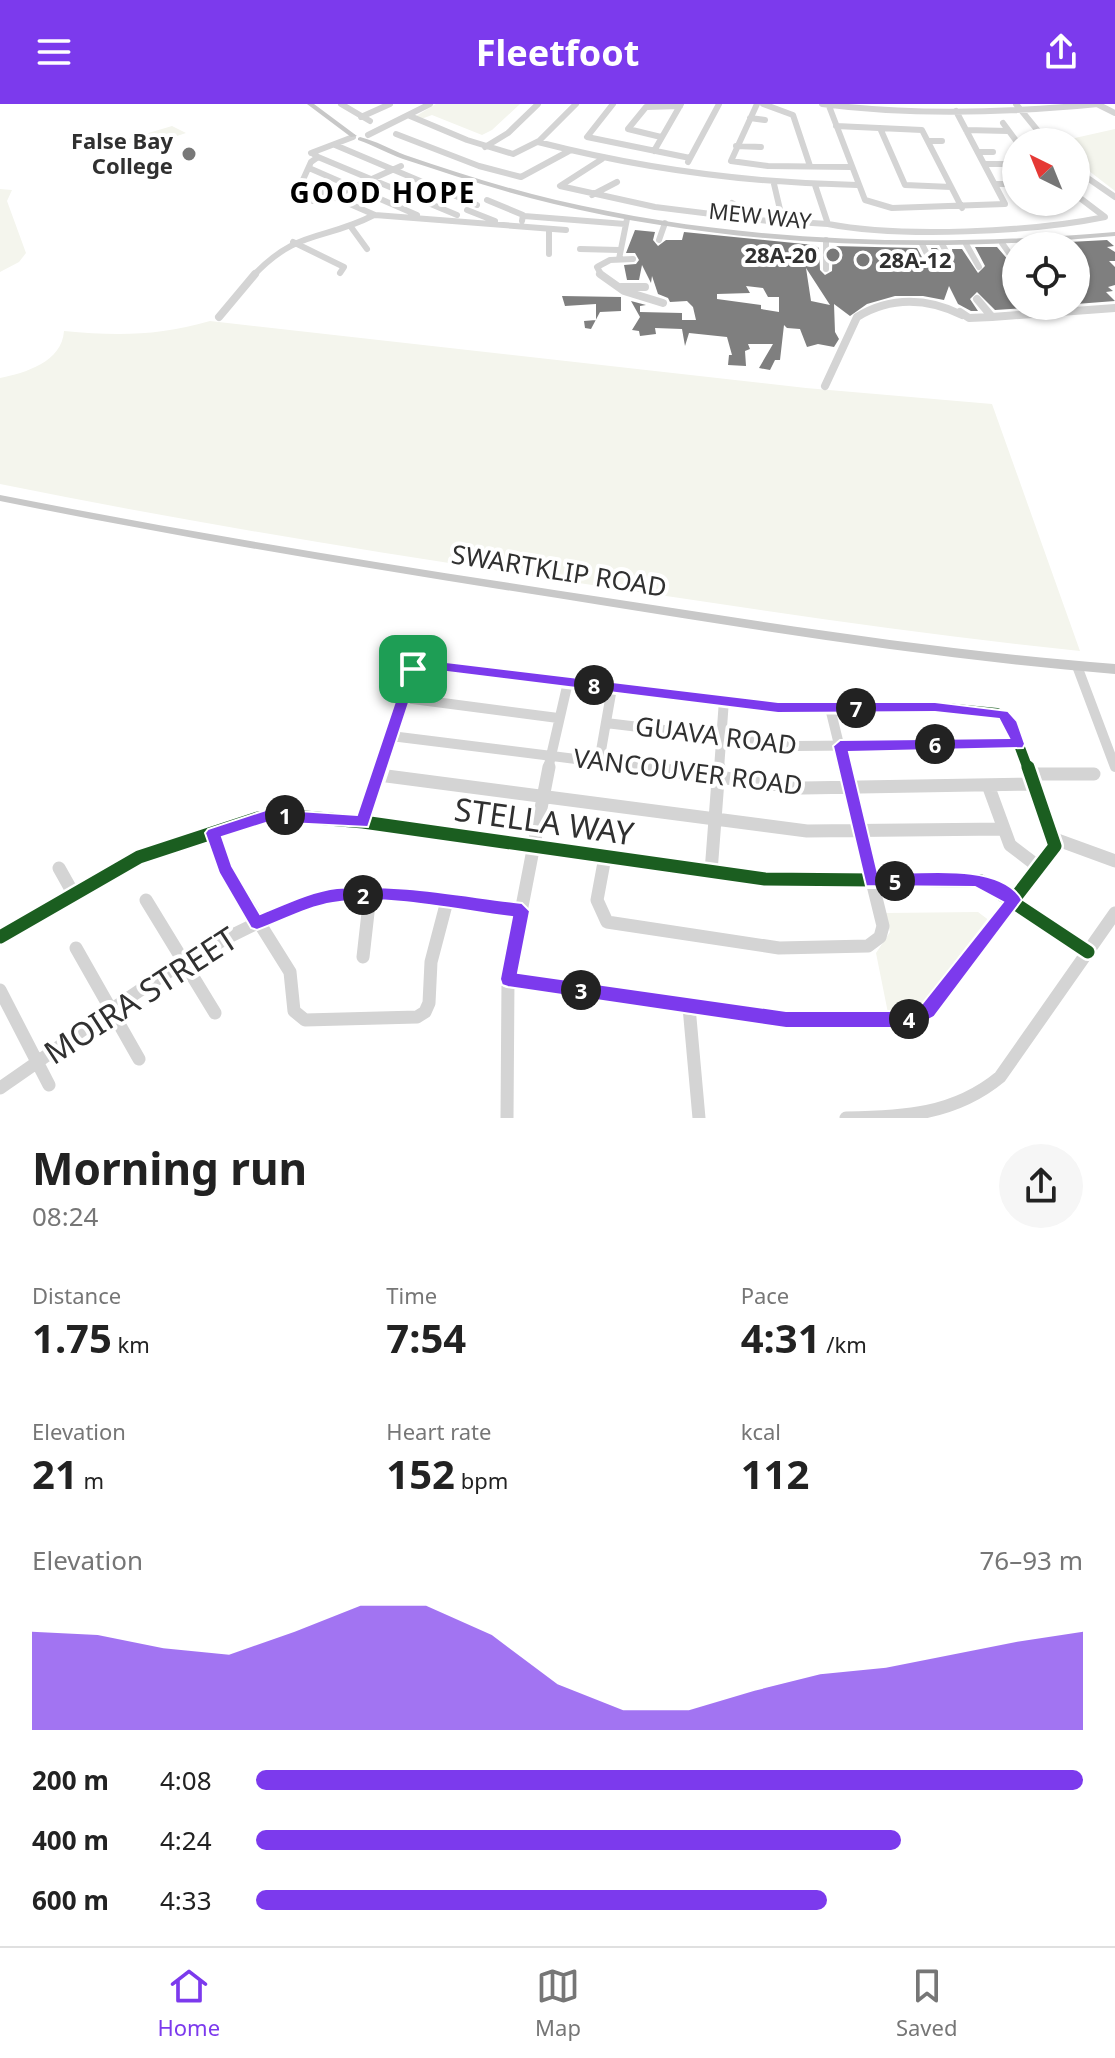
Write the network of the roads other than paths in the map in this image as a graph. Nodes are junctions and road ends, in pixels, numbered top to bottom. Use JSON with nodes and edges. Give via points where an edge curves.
{"nodes":[{"id":1,"x":310,"y":104,"type":"edge"},
{"id":2,"x":341,"y":104,"type":"edge"},
{"id":3,"x":430,"y":104,"type":"edge"},
{"id":4,"x":538,"y":104,"type":"edge"},
{"id":5,"x":576,"y":104,"type":"edge"},
{"id":6,"x":613,"y":104,"type":"edge"},
{"id":7,"x":719,"y":104,"type":"edge"},
{"id":8,"x":760,"y":104,"type":"edge"},
{"id":9,"x":1016,"y":104,"type":"edge"},
{"id":10,"x":1097,"y":104,"type":"edge"},
{"id":11,"x":387,"y":105,"type":"edge"},
{"id":12,"x":681,"y":105,"type":"edge"},
{"id":13,"x":826,"y":105,"type":"edge"},
{"id":14,"x":897,"y":108,"type":"edge"},
{"id":15,"x":956,"y":111,"type":"junction"},
{"id":16,"x":1023,"y":112,"type":"junction"},
{"id":17,"x":1115,"y":113,"type":"edge"},
{"id":18,"x":410,"y":116,"type":"junction"},
{"id":19,"x":361,"y":117,"type":"junction"},
{"id":20,"x":750,"y":118,"type":"junction"},
{"id":21,"x":765,"y":120,"type":"dead end"},
{"id":22,"x":370,"y":121,"type":"dead end"},
{"id":23,"x":948,"y":122,"type":"dead end"},
{"id":24,"x":962,"y":123,"type":"junction"},
{"id":25,"x":1003,"y":123,"type":"dead end"},
{"id":26,"x":836,"y":126,"type":"junction"},
{"id":27,"x":434,"y":127,"type":"junction"},
{"id":28,"x":880,"y":128,"type":"junction"},
{"id":29,"x":1006,"y":128,"type":"edge"},
{"id":30,"x":1036,"y":128,"type":"edge"},
{"id":31,"x":967,"y":131,"type":"junction"},
{"id":32,"x":1002,"y":131,"type":"edge"},
{"id":33,"x":953,"y":132,"type":"dead end"},
{"id":34,"x":396,"y":134,"type":"dead end"},
{"id":35,"x":360,"y":136,"type":"junction"},
{"id":36,"x":661,"y":137,"type":"junction"},
{"id":37,"x":408,"y":138,"type":"junction"},
{"id":38,"x":928,"y":141,"type":"junction"},
{"id":39,"x":942,"y":141,"type":"dead end"},
{"id":40,"x":538,"y":142,"type":"junction"},
{"id":41,"x":336,"y":144,"type":"junction"},
{"id":42,"x":736,"y":146,"type":"junction"},
{"id":43,"x":485,"y":147,"type":"junction"},
{"id":44,"x":761,"y":147,"type":"dead end"},
{"id":45,"x":569,"y":151,"type":"junction"},
{"id":46,"x":654,"y":151,"type":"junction"},
{"id":47,"x":979,"y":152,"type":"junction"},
{"id":48,"x":993,"y":152,"type":"dead end"},
{"id":49,"x":311,"y":155,"type":"junction"},
{"id":50,"x":690,"y":158,"type":"junction"},
{"id":51,"x":602,"y":159,"type":"junction"},
{"id":52,"x":985,"y":164,"type":"junction"},
{"id":53,"x":1002,"y":164,"type":"edge"},
{"id":54,"x":401,"y":166,"type":"dead end"},
{"id":55,"x":810,"y":166,"type":"junction"},
{"id":56,"x":851,"y":167,"type":"junction"},
{"id":57,"x":309,"y":168,"type":"junction"},
{"id":58,"x":393,"y":170,"type":"junction"},
{"id":59,"x":681,"y":173,"type":"junction"},
{"id":60,"x":373,"y":178,"type":"junction"},
{"id":61,"x":1090,"y":180,"type":"edge"},
{"id":62,"x":445,"y":182,"type":"dead end"},
{"id":63,"x":617,"y":182,"type":"dead end"},
{"id":64,"x":304,"y":184,"type":"junction"},
{"id":65,"x":774,"y":184,"type":"junction"},
{"id":66,"x":996,"y":184,"type":"junction"},
{"id":67,"x":1002,"y":184,"type":"edge"},
{"id":68,"x":815,"y":185,"type":"junction"},
{"id":69,"x":857,"y":185,"type":"junction"},
{"id":70,"x":354,"y":187,"type":"junction"},
{"id":71,"x":435,"y":187,"type":"junction"},
{"id":72,"x":951,"y":187,"type":"junction"},
{"id":73,"x":469,"y":190,"type":"dead end"},
{"id":74,"x":592,"y":195,"type":"junction"},
{"id":75,"x":333,"y":196,"type":"junction"},
{"id":76,"x":456,"y":196,"type":"junction"},
{"id":77,"x":416,"y":197,"type":"junction"},
{"id":78,"x":1115,"y":197,"type":"edge"},
{"id":79,"x":732,"y":203,"type":"dead end"},
{"id":80,"x":477,"y":205,"type":"junction"},
{"id":81,"x":875,"y":205,"type":"junction"},
{"id":82,"x":396,"y":206,"type":"junction"},
{"id":83,"x":1090,"y":206,"type":"edge"},
{"id":84,"x":932,"y":208,"type":"junction"},
{"id":85,"x":962,"y":208,"type":"junction"},
{"id":86,"x":467,"y":210,"type":"junction"},
{"id":87,"x":863,"y":211,"type":"dead end"},
{"id":88,"x":376,"y":215,"type":"junction"},
{"id":89,"x":457,"y":215,"type":"junction"},
{"id":90,"x":524,"y":216,"type":"junction"},
{"id":91,"x":739,"y":218,"type":"junction"},
{"id":92,"x":422,"y":219,"type":"junction"},
{"id":93,"x":446,"y":220,"type":"junction"},
{"id":94,"x":626,"y":220,"type":"junction"},
{"id":95,"x":780,"y":221,"type":"junction"},
{"id":96,"x":665,"y":223,"type":"junction"},
{"id":97,"x":828,"y":224,"type":"junction"},
{"id":98,"x":499,"y":225,"type":"junction"},
{"id":99,"x":520,"y":226,"type":"junction"},
{"id":100,"x":351,"y":227,"type":"junction"},
{"id":101,"x":549,"y":229,"type":"junction"},
{"id":102,"x":942,"y":229,"type":"junction"},
{"id":103,"x":566,"y":230,"type":"dead end"},
{"id":104,"x":1115,"y":234,"type":"edge"},
{"id":105,"x":1090,"y":236,"type":"edge"},
{"id":106,"x":659,"y":240,"type":"dead end"},
{"id":107,"x":826,"y":240,"type":"junction"},
{"id":108,"x":293,"y":242,"type":"junction"},
{"id":109,"x":1002,"y":243,"type":"edge"},
{"id":110,"x":922,"y":244,"type":"junction"},
{"id":111,"x":942,"y":244,"type":"junction"},
{"id":112,"x":966,"y":244,"type":"junction"},
{"id":113,"x":367,"y":249,"type":"dead end"},
{"id":114,"x":580,"y":249,"type":"dead end"},
{"id":115,"x":549,"y":254,"type":"dead end"},
{"id":116,"x":619,"y":254,"type":"junction"},
{"id":117,"x":948,"y":255,"type":"dead end"},
{"id":118,"x":928,"y":256,"type":"dead end"},
{"id":119,"x":633,"y":259,"type":"dead end"},
{"id":120,"x":979,"y":267,"type":"dead end"},
{"id":121,"x":826,"y":269,"type":"dead end"},
{"id":122,"x":340,"y":273,"type":"dead end"},
{"id":123,"x":645,"y":287,"type":"dead end"},
{"id":124,"x":619,"y":288,"type":"junction"},
{"id":125,"x":977,"y":299,"type":"dead end"},
{"id":126,"x":663,"y":303,"type":"dead end"},
{"id":127,"x":956,"y":305,"type":"dead end"},
{"id":128,"x":1115,"y":308,"type":"edge"},
{"id":129,"x":962,"y":315,"type":"junction"},
{"id":130,"x":219,"y":317,"type":"dead end"},
{"id":131,"x":992,"y":317,"type":"junction"},
{"id":132,"x":825,"y":386,"type":"dead end"},
{"id":133,"x":0,"y":498,"type":"edge"},
{"id":134,"x":1077,"y":666,"type":"junction"},
{"id":135,"x":1115,"y":669,"type":"edge"},
{"id":136,"x":568,"y":682,"type":"junction"},
{"id":137,"x":612,"y":688,"type":"junction"},
{"id":138,"x":405,"y":698,"type":"junction"},
{"id":139,"x":724,"y":700,"type":"junction"},
{"id":140,"x":830,"y":708,"type":"junction"},
{"id":141,"x":558,"y":718,"type":"junction"},
{"id":142,"x":606,"y":723,"type":"junction"},
{"id":143,"x":391,"y":736,"type":"junction"},
{"id":144,"x":721,"y":737,"type":"junction"},
{"id":145,"x":1018,"y":744,"type":"junction"},
{"id":146,"x":840,"y":746,"type":"junction"},
{"id":147,"x":551,"y":756,"type":"junction"},
{"id":148,"x":599,"y":762,"type":"junction"},
{"id":149,"x":1115,"y":767,"type":"edge"},
{"id":150,"x":1094,"y":774,"type":"dead end"},
{"id":151,"x":379,"y":775,"type":"junction"},
{"id":152,"x":718,"y":777,"type":"junction"},
{"id":153,"x":1032,"y":779,"type":"junction"},
{"id":154,"x":988,"y":785,"type":"junction"},
{"id":155,"x":850,"y":786,"type":"junction"},
{"id":156,"x":543,"y":798,"type":"junction"},
{"id":157,"x":714,"y":819,"type":"junction"},
{"id":158,"x":363,"y":822,"type":"junction"},
{"id":159,"x":1004,"y":829,"type":"junction"},
{"id":160,"x":860,"y":832,"type":"junction"},
{"id":161,"x":213,"y":833,"type":"junction"},
{"id":162,"x":1055,"y":839,"type":"junction"},
{"id":163,"x":534,"y":848,"type":"junction"},
{"id":164,"x":605,"y":857,"type":"junction"},
{"id":165,"x":1115,"y":861,"type":"edge"},
{"id":166,"x":59,"y":868,"type":"dead end"},
{"id":167,"x":1040,"y":868,"type":"junction"},
{"id":168,"x":711,"y":872,"type":"junction"},
{"id":169,"x":871,"y":881,"type":"junction"},
{"id":170,"x":73,"y":893,"type":"junction"},
{"id":171,"x":370,"y":895,"type":"junction"},
{"id":172,"x":146,"y":900,"type":"dead end"},
{"id":173,"x":1014,"y":900,"type":"junction"},
{"id":174,"x":447,"y":901,"type":"junction"},
{"id":175,"x":522,"y":911,"type":"junction"},
{"id":176,"x":1115,"y":913,"type":"edge"},
{"id":177,"x":257,"y":922,"type":"junction"},
{"id":178,"x":1,"y":935,"type":"edge"},
{"id":179,"x":76,"y":948,"type":"dead end"},
{"id":180,"x":1088,"y":952,"type":"junction"},
{"id":181,"x":363,"y":957,"type":"dead end"},
{"id":182,"x":184,"y":962,"type":"junction"},
{"id":183,"x":508,"y":979,"type":"junction"},
{"id":184,"x":0,"y":990,"type":"edge"},
{"id":185,"x":689,"y":1007,"type":"junction"},
{"id":186,"x":110,"y":1009,"type":"junction"},
{"id":187,"x":215,"y":1013,"type":"dead end"},
{"id":188,"x":139,"y":1059,"type":"dead end"},
{"id":189,"x":36,"y":1063,"type":"junction"},
{"id":190,"x":49,"y":1085,"type":"dead end"},
{"id":191,"x":0,"y":1088,"type":"edge"},
{"id":192,"x":507,"y":1118,"type":"edge"},
{"id":193,"x":699,"y":1118,"type":"edge"},
{"id":194,"x":846,"y":1118,"type":"edge"}],
"edges":[{"from":1,"to":35,"type":"main road","name":"MEW WAY"},
{"from":2,"to":19,"type":"street"},
{"from":3,"to":18,"type":"street"},
{"from":4,"to":43,"type":"street"},
{"from":5,"to":40,"type":"street"},
{"from":6,"to":46,"type":"street","via":[[586,136]]},
{"from":7,"to":50,"type":"street"},
{"from":8,"to":20,"type":"street"},
{"from":8,"to":55,"type":"street","via":[[794,116]]},
{"from":9,"to":16,"type":"street"},
{"from":10,"to":16,"type":"street"},
{"from":10,"to":17,"type":"street"},
{"from":11,"to":19,"type":"street"},
{"from":12,"to":36,"type":"street"},
{"from":12,"to":36,"type":"street","via":[[646,107],[628,129]]},
{"from":13,"to":14,"type":"street","via":[[878,113]]},
{"from":13,"to":26,"type":"street"},
{"from":14,"to":15,"type":"street","via":[[920,114]]},
{"from":15,"to":16,"type":"street"},
{"from":15,"to":24,"type":"street"},
{"from":16,"to":30,"type":"street"},
{"from":18,"to":27,"type":"street"},
{"from":18,"to":35,"type":"street"},
{"from":19,"to":22,"type":"street"},
{"from":20,"to":21,"type":"street"},
{"from":20,"to":42,"type":"street"},
{"from":23,"to":24,"type":"street"},
{"from":24,"to":31,"type":"street"},
{"from":25,"to":29,"type":"street"},
{"from":26,"to":28,"type":"street"},
{"from":26,"to":56,"type":"street"},
{"from":27,"to":37,"type":"street"},
{"from":27,"to":43,"type":"street"},
{"from":28,"to":38,"type":"street","via":[[921,130]]},
{"from":28,"to":72,"type":"street","via":[[905,185]]},
{"from":31,"to":32,"type":"street"},
{"from":31,"to":33,"type":"street"},
{"from":31,"to":47,"type":"street"},
{"from":34,"to":37,"type":"street"},
{"from":35,"to":41,"type":"street"},
{"from":35,"to":94,"type":"main road","name":"MEW WAY","via":[[504,189]]},
{"from":36,"to":46,"type":"street"},
{"from":37,"to":45,"type":"street","via":[[521,177]]},
{"from":38,"to":39,"type":"street"},
{"from":38,"to":72,"type":"street"},
{"from":40,"to":43,"type":"street","via":[[513,154]]},
{"from":40,"to":45,"type":"street"},
{"from":41,"to":49,"type":"street"},
{"from":41,"to":58,"type":"street"},
{"from":42,"to":44,"type":"street"},
{"from":42,"to":55,"type":"street","via":[[730,159],[735,163]]},
{"from":45,"to":51,"type":"street"},
{"from":46,"to":50,"type":"street"},
{"from":47,"to":48,"type":"street"},
{"from":47,"to":52,"type":"street"},
{"from":49,"to":57,"type":"street"},
{"from":49,"to":60,"type":"street"},
{"from":50,"to":59,"type":"street"},
{"from":51,"to":59,"type":"street"},
{"from":51,"to":74,"type":"street","via":[[560,185]]},
{"from":52,"to":53,"type":"street"},
{"from":52,"to":66,"type":"street"},
{"from":54,"to":58,"type":"street"},
{"from":55,"to":56,"type":"street"},
{"from":56,"to":69,"type":"street"},
{"from":57,"to":64,"type":"street"},
{"from":57,"to":70,"type":"street"},
{"from":58,"to":60,"type":"street"},
{"from":58,"to":71,"type":"street"},
{"from":59,"to":65,"type":"street"},
{"from":60,"to":70,"type":"street"},
{"from":60,"to":77,"type":"street"},
{"from":61,"to":78,"type":"street"},
{"from":62,"to":71,"type":"street"},
{"from":63,"to":74,"type":"street"},
{"from":64,"to":75,"type":"street"},
{"from":64,"to":75,"type":"street","via":[[298,194],[313,201]]},
{"from":65,"to":68,"type":"street"},
{"from":65,"to":95,"type":"street"},
{"from":66,"to":67,"type":"street"},
{"from":66,"to":85,"type":"street","via":[[1005,204]]},
{"from":68,"to":69,"type":"street"},
{"from":68,"to":97,"type":"street"},
{"from":69,"to":81,"type":"street","via":[[864,199]]},
{"from":70,"to":75,"type":"street"},
{"from":70,"to":82,"type":"street"},
{"from":71,"to":76,"type":"street"},
{"from":71,"to":77,"type":"street"},
{"from":72,"to":85,"type":"street"},
{"from":73,"to":76,"type":"street"},
{"from":74,"to":91,"type":"street"},
{"from":75,"to":88,"type":"street"},
{"from":76,"to":80,"type":"street"},
{"from":77,"to":82,"type":"street"},
{"from":77,"to":89,"type":"street"},
{"from":79,"to":91,"type":"street"},
{"from":80,"to":86,"type":"street"},
{"from":80,"to":90,"type":"street","via":[[489,198]]},
{"from":81,"to":84,"type":"street"},
{"from":81,"to":87,"type":"street"},
{"from":82,"to":88,"type":"street"},
{"from":82,"to":92,"type":"street"},
{"from":83,"to":102,"type":"street","via":[[1105,217]]},
{"from":84,"to":85,"type":"street"},
{"from":84,"to":102,"type":"street"},
{"from":86,"to":89,"type":"street"},
{"from":86,"to":98,"type":"street"},
{"from":88,"to":92,"type":"street"},
{"from":88,"to":100,"type":"street"},
{"from":89,"to":93,"type":"street"},
{"from":90,"to":94,"type":"street"},
{"from":90,"to":99,"type":"street"},
{"from":91,"to":95,"type":"street"},
{"from":92,"to":93,"type":"street"},
{"from":93,"to":98,"type":"street"},
{"from":94,"to":96,"type":"main road","name":"MEW WAY"},
{"from":94,"to":116,"type":"street"},
{"from":95,"to":97,"type":"street"},
{"from":96,"to":106,"type":"street"},
{"from":96,"to":107,"type":"main road","name":"MEW WAY"},
{"from":97,"to":102,"type":"street"},
{"from":98,"to":99,"type":"street"},
{"from":99,"to":101,"type":"street"},
{"from":100,"to":108,"type":"street"},
{"from":100,"to":113,"type":"street"},
{"from":101,"to":103,"type":"street"},
{"from":101,"to":115,"type":"street"},
{"from":104,"to":105,"type":"main road","name":"MEW WAY"},
{"from":107,"to":110,"type":"main road","name":"MEW WAY"},
{"from":107,"to":121,"type":"street"},
{"from":108,"to":122,"type":"street","via":[[344,267]]},
{"from":108,"to":130,"type":"street"},
{"from":109,"to":112,"type":"main road","name":"MEW WAY"},
{"from":110,"to":111,"type":"main road","name":"MEW WAY"},
{"from":110,"to":118,"type":"street"},
{"from":111,"to":112,"type":"main road","name":"MEW WAY"},
{"from":111,"to":117,"type":"street"},
{"from":112,"to":120,"type":"street"},
{"from":114,"to":116,"type":"street"},
{"from":116,"to":119,"type":"street"},
{"from":116,"to":124,"type":"street","via":[[596,271]]},
{"from":123,"to":124,"type":"street"},
{"from":124,"to":126,"type":"street"},
{"from":125,"to":131,"type":"street"},
{"from":127,"to":129,"type":"street"},
{"from":128,"to":131,"type":"street"},
{"from":129,"to":131,"type":"street"},
{"from":129,"to":132,"type":"street","via":[[934,303],[866,311],[857,317]]},
{"from":133,"to":134,"type":"main road","name":"SWARTKLIP ROAD","via":[[357,564],[901,647]]},
{"from":134,"to":135,"type":"main road","name":"SWARTKLIP ROAD"},
{"from":134,"to":149,"type":"street"},
{"from":136,"to":137,"type":"street"},
{"from":136,"to":138,"type":"street","via":[[421,664],[413,669]]},
{"from":136,"to":141,"type":"street"},
{"from":137,"to":139,"type":"street"},
{"from":137,"to":142,"type":"street"},
{"from":138,"to":141,"type":"street"},
{"from":138,"to":143,"type":"street"},
{"from":139,"to":140,"type":"street"},
{"from":139,"to":144,"type":"street"},
{"from":140,"to":145,"type":"street","via":[[935,707],[997,713],[1009,719]]},
{"from":140,"to":146,"type":"street"},
{"from":141,"to":147,"type":"street"},
{"from":142,"to":144,"type":"street","name":"GUAVA ROAD"},
{"from":142,"to":148,"type":"street"},
{"from":143,"to":147,"type":"street","name":"VANCOUVER ROAD"},
{"from":143,"to":151,"type":"street"},
{"from":144,"to":146,"type":"street","name":"GUAVA ROAD"},
{"from":144,"to":152,"type":"street"},
{"from":145,"to":146,"type":"street","name":"GUAVA ROAD"},
{"from":145,"to":153,"type":"street"},
{"from":146,"to":155,"type":"street"},
{"from":147,"to":148,"type":"street","name":"VANCOUVER ROAD"},
{"from":147,"to":156,"type":"street"},
{"from":148,"to":152,"type":"street","name":"VANCOUVER ROAD"},
{"from":150,"to":153,"type":"street","name":"VANCOUVER ROAD"},
{"from":151,"to":156,"type":"street"},
{"from":151,"to":158,"type":"street"},
{"from":152,"to":155,"type":"street","name":"VANCOUVER ROAD","via":[[803,788]]},
{"from":152,"to":157,"type":"street"},
{"from":153,"to":154,"type":"street","name":"VANCOUVER ROAD"},
{"from":153,"to":162,"type":"street"},
{"from":154,"to":155,"type":"street","name":"VANCOUVER ROAD"},
{"from":154,"to":159,"type":"street"},
{"from":155,"to":160,"type":"street"},
{"from":156,"to":157,"type":"street"},
{"from":156,"to":163,"type":"street"},
{"from":157,"to":160,"type":"street"},
{"from":157,"to":168,"type":"street"},
{"from":158,"to":161,"type":"street","name":"STELLA WAY","via":[[269,816]]},
{"from":158,"to":163,"type":"street","name":"STELLA WAY"},
{"from":159,"to":160,"type":"street"},
{"from":159,"to":167,"type":"street","via":[[1012,848]]},
{"from":160,"to":169,"type":"street"},
{"from":161,"to":170,"type":"street","name":"STELLA WAY","via":[[139,857]]},
{"from":161,"to":177,"type":"street","via":[[225,868]]},
{"from":162,"to":165,"type":"street"},
{"from":162,"to":167,"type":"street"},
{"from":163,"to":164,"type":"street","name":"STELLA WAY"},
{"from":163,"to":175,"type":"street"},
{"from":164,"to":168,"type":"street","name":"STELLA WAY"},
{"from":164,"to":169,"type":"street","via":[[596,906],[607,922],[779,948],[874,944],[883,926]]},
{"from":166,"to":170,"type":"street"},
{"from":167,"to":173,"type":"street"},
{"from":168,"to":169,"type":"street","name":"STELLA WAY","via":[[776,880]]},
{"from":169,"to":173,"type":"street","name":"STELLA WAY","via":[[975,880]]},
{"from":170,"to":178,"type":"street","name":"STELLA WAY"},
{"from":171,"to":174,"type":"street","name":"MOIRA STREET"},
{"from":171,"to":177,"type":"street","name":"MOIRA STREET","via":[[324,898]]},
{"from":171,"to":181,"type":"street"},
{"from":172,"to":182,"type":"street"},
{"from":173,"to":180,"type":"street","name":"STELLA WAY"},
{"from":173,"to":185,"type":"street","via":[[928,1011],[915,1019],[786,1020]]},
{"from":174,"to":175,"type":"street","name":"MOIRA STREET"},
{"from":174,"to":177,"type":"street","via":[[431,962],[429,1003],[417,1017],[305,1020],[294,1011],[290,972]]},
{"from":175,"to":183,"type":"street"},
{"from":176,"to":180,"type":"street"},
{"from":177,"to":182,"type":"street","name":"MOIRA STREET"},
{"from":179,"to":186,"type":"street"},
{"from":180,"to":194,"type":"street","via":[[1000,1077],[981,1095],[958,1109],[930,1116]]},
{"from":182,"to":186,"type":"street","name":"MOIRA STREET"},
{"from":182,"to":187,"type":"street"},
{"from":183,"to":185,"type":"street"},
{"from":183,"to":192,"type":"street"},
{"from":184,"to":189,"type":"street"},
{"from":185,"to":193,"type":"street"},
{"from":186,"to":188,"type":"street"},
{"from":186,"to":189,"type":"street","name":"MOIRA STREET"},
{"from":189,"to":190,"type":"street"},
{"from":189,"to":191,"type":"street","name":"MOIRA STREET"}]}
